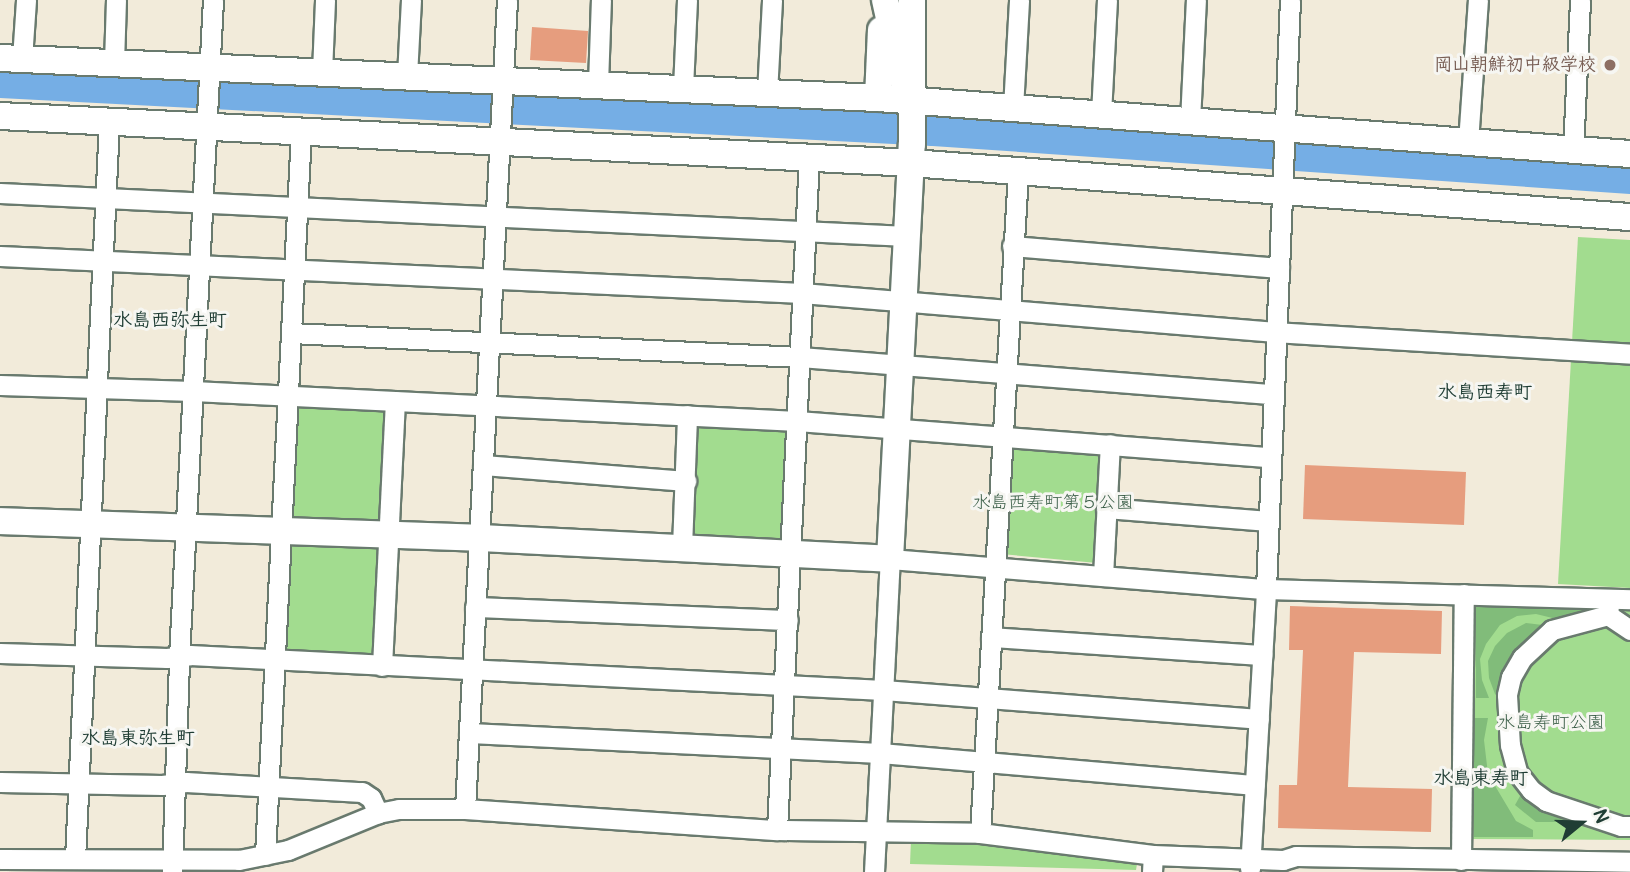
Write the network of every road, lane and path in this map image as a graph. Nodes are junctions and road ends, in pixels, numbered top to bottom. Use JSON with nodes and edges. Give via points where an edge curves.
{"nodes":[{"id":1,"x":26,"y":0,"type":"edge"},
{"id":2,"x":116,"y":0,"type":"edge"},
{"id":3,"x":213,"y":0,"type":"edge"},
{"id":4,"x":325,"y":0,"type":"edge"},
{"id":5,"x":411,"y":0,"type":"edge"},
{"id":6,"x":507,"y":0,"type":"edge"},
{"id":7,"x":601,"y":0,"type":"edge"},
{"id":8,"x":687,"y":0,"type":"edge"},
{"id":9,"x":772,"y":0,"type":"edge"},
{"id":10,"x":883,"y":0,"type":"edge"},
{"id":11,"x":912,"y":0,"type":"edge"},
{"id":12,"x":1019,"y":0,"type":"edge"},
{"id":13,"x":1107,"y":0,"type":"edge"},
{"id":14,"x":1196,"y":0,"type":"edge"},
{"id":15,"x":1290,"y":0,"type":"edge"},
{"id":16,"x":1478,"y":0,"type":"edge"},
{"id":17,"x":1580,"y":0,"type":"edge"},
{"id":18,"x":11,"y":59,"type":"edge"},
{"id":19,"x":114,"y":63,"type":"junction"},
{"id":20,"x":322,"y":72,"type":"junction"},
{"id":21,"x":209,"y":76,"type":"junction"},
{"id":22,"x":407,"y":76,"type":"junction"},
{"id":23,"x":598,"y":84,"type":"junction"},
{"id":24,"x":683,"y":88,"type":"junction"},
{"id":25,"x":503,"y":90,"type":"junction"},
{"id":26,"x":766,"y":93,"type":"junction"},
{"id":27,"x":878,"y":98,"type":"junction"},
{"id":28,"x":1013,"y":108,"type":"junction"},
{"id":29,"x":1101,"y":114,"type":"junction"},
{"id":30,"x":0,"y":116,"type":"edge"},
{"id":31,"x":207,"y":118,"type":"junction"},
{"id":32,"x":109,"y":121,"type":"junction"},
{"id":33,"x":1190,"y":121,"type":"junction"},
{"id":34,"x":301,"y":131,"type":"junction"},
{"id":35,"x":912,"y":131,"type":"junction"},
{"id":36,"x":501,"y":132,"type":"junction"},
{"id":37,"x":1285,"y":135,"type":"junction"},
{"id":38,"x":1468,"y":142,"type":"junction"},
{"id":39,"x":1573,"y":150,"type":"junction"},
{"id":40,"x":1630,"y":154,"type":"edge"},
{"id":41,"x":808,"y":158,"type":"junction"},
{"id":42,"x":1018,"y":171,"type":"junction"},
{"id":43,"x":1283,"y":186,"type":"junction"},
{"id":44,"x":0,"y":193,"type":"edge"},
{"id":45,"x":106,"y":199,"type":"junction"},
{"id":46,"x":203,"y":203,"type":"junction"},
{"id":47,"x":298,"y":206,"type":"junction"},
{"id":48,"x":497,"y":216,"type":"junction"},
{"id":49,"x":1630,"y":217,"type":"edge"},
{"id":50,"x":805,"y":232,"type":"junction"},
{"id":51,"x":907,"y":236,"type":"junction"},
{"id":52,"x":1012,"y":246,"type":"junction"},
{"id":53,"x":0,"y":257,"type":"edge"},
{"id":54,"x":103,"y":261,"type":"junction"},
{"id":55,"x":200,"y":265,"type":"junction"},
{"id":56,"x":295,"y":268,"type":"junction"},
{"id":57,"x":1279,"y":268,"type":"junction"},
{"id":58,"x":493,"y":280,"type":"junction"},
{"id":59,"x":803,"y":293,"type":"junction"},
{"id":60,"x":904,"y":301,"type":"junction"},
{"id":61,"x":1008,"y":310,"type":"junction"},
{"id":62,"x":1275,"y":332,"type":"junction"},
{"id":63,"x":291,"y":333,"type":"junction"},
{"id":64,"x":490,"y":343,"type":"junction"},
{"id":65,"x":1630,"y":354,"type":"edge"},
{"id":66,"x":800,"y":357,"type":"junction"},
{"id":67,"x":901,"y":366,"type":"junction"},
{"id":68,"x":1005,"y":374,"type":"junction"},
{"id":69,"x":0,"y":385,"type":"edge"},
{"id":70,"x":96,"y":388,"type":"junction"},
{"id":71,"x":193,"y":391,"type":"junction"},
{"id":72,"x":1273,"y":394,"type":"junction"},
{"id":73,"x":288,"y":396,"type":"junction"},
{"id":74,"x":396,"y":401,"type":"junction"},
{"id":75,"x":486,"y":406,"type":"junction"},
{"id":76,"x":687,"y":415,"type":"junction"},
{"id":77,"x":797,"y":421,"type":"junction"},
{"id":78,"x":898,"y":426,"type":"junction"},
{"id":79,"x":1002,"y":435,"type":"junction"},
{"id":80,"x":1110,"y":444,"type":"junction"},
{"id":81,"x":1270,"y":457,"type":"junction"},
{"id":82,"x":483,"y":465,"type":"junction"},
{"id":83,"x":686,"y":481,"type":"junction"},
{"id":84,"x":1106,"y":508,"type":"junction"},
{"id":85,"x":0,"y":521,"type":"edge"},
{"id":86,"x":1268,"y":521,"type":"junction"},
{"id":87,"x":89,"y":523,"type":"junction"},
{"id":88,"x":186,"y":526,"type":"junction"},
{"id":89,"x":281,"y":531,"type":"junction"},
{"id":90,"x":389,"y":535,"type":"junction"},
{"id":91,"x":479,"y":538,"type":"junction"},
{"id":92,"x":682,"y":547,"type":"junction"},
{"id":93,"x":792,"y":552,"type":"junction"},
{"id":94,"x":890,"y":559,"type":"junction"},
{"id":95,"x":995,"y":567,"type":"junction"},
{"id":96,"x":1103,"y":576,"type":"junction"},
{"id":97,"x":1266,"y":589,"type":"junction"},
{"id":98,"x":1464,"y":594,"type":"junction"},
{"id":99,"x":1630,"y":598,"type":"edge"},
{"id":100,"x":1609,"y":606,"type":"junction"},
{"id":101,"x":475,"y":607,"type":"junction"},
{"id":102,"x":788,"y":620,"type":"junction"},
{"id":103,"x":1630,"y":630,"type":"edge"},
{"id":104,"x":991,"y":637,"type":"junction"},
{"id":105,"x":0,"y":653,"type":"edge"},
{"id":106,"x":1262,"y":655,"type":"junction"},
{"id":107,"x":84,"y":656,"type":"junction"},
{"id":108,"x":179,"y":657,"type":"junction"},
{"id":109,"x":275,"y":660,"type":"junction"},
{"id":110,"x":382,"y":666,"type":"junction"},
{"id":111,"x":472,"y":670,"type":"junction"},
{"id":112,"x":785,"y":685,"type":"junction"},
{"id":113,"x":883,"y":690,"type":"junction"},
{"id":114,"x":988,"y":699,"type":"junction"},
{"id":115,"x":1259,"y":719,"type":"junction"},
{"id":116,"x":469,"y":733,"type":"junction"},
{"id":117,"x":781,"y":749,"type":"junction"},
{"id":118,"x":880,"y":753,"type":"junction"},
{"id":119,"x":984,"y":763,"type":"junction"},
{"id":120,"x":0,"y":782,"type":"edge"},
{"id":121,"x":78,"y":783,"type":"junction"},
{"id":122,"x":174,"y":783,"type":"junction"},
{"id":123,"x":1255,"y":785,"type":"junction"},
{"id":124,"x":268,"y":787,"type":"junction"},
{"id":125,"x":465,"y":809,"type":"junction"},
{"id":126,"x":378,"y":813,"type":"junction"},
{"id":127,"x":1630,"y":826,"type":"edge"},
{"id":128,"x":776,"y":830,"type":"junction"},
{"id":129,"x":878,"y":831,"type":"junction"},
{"id":130,"x":980,"y":833,"type":"junction"},
{"id":131,"x":265,"y":855,"type":"junction"},
{"id":132,"x":0,"y":859,"type":"edge"},
{"id":133,"x":75,"y":859,"type":"junction"},
{"id":134,"x":1461,"y":860,"type":"junction"},
{"id":135,"x":1630,"y":862,"type":"edge"},
{"id":136,"x":1153,"y":863,"type":"edge"},
{"id":137,"x":1250,"y":865,"type":"edge"},
{"id":138,"x":172,"y":866,"type":"edge"},
{"id":139,"x":874,"y":872,"type":"edge"}],
"edges":[{"from":1,"to":18,"type":"street"},
{"from":2,"to":19,"type":"street"},
{"from":3,"to":21,"type":"street"},
{"from":4,"to":20,"type":"street"},
{"from":5,"to":22,"type":"street"},
{"from":6,"to":25,"type":"street"},
{"from":7,"to":23,"type":"street"},
{"from":8,"to":24,"type":"street"},
{"from":9,"to":26,"type":"street"},
{"from":10,"to":27,"type":"street"},
{"from":10,"to":35,"type":"street"},
{"from":11,"to":35,"type":"street"},
{"from":12,"to":28,"type":"street"},
{"from":13,"to":29,"type":"street"},
{"from":14,"to":33,"type":"street"},
{"from":15,"to":37,"type":"street"},
{"from":16,"to":38,"type":"street"},
{"from":17,"to":39,"type":"street"},
{"from":18,"to":19,"type":"street"},
{"from":19,"to":21,"type":"street"},
{"from":20,"to":21,"type":"street"},
{"from":20,"to":22,"type":"street"},
{"from":21,"to":31,"type":"street"},
{"from":22,"to":25,"type":"street"},
{"from":23,"to":24,"type":"street"},
{"from":23,"to":25,"type":"street"},
{"from":24,"to":26,"type":"street"},
{"from":25,"to":36,"type":"street"},
{"from":26,"to":27,"type":"street"},
{"from":27,"to":35,"type":"street"},
{"from":28,"to":29,"type":"street"},
{"from":28,"to":35,"type":"street"},
{"from":29,"to":33,"type":"street"},
{"from":30,"to":32,"type":"street"},
{"from":31,"to":32,"type":"street"},
{"from":31,"to":34,"type":"street"},
{"from":31,"to":46,"type":"street"},
{"from":32,"to":45,"type":"street"},
{"from":33,"to":37,"type":"street"},
{"from":34,"to":36,"type":"street"},
{"from":34,"to":47,"type":"street"},
{"from":35,"to":41,"type":"street"},
{"from":35,"to":42,"type":"street"},
{"from":35,"to":51,"type":"street"},
{"from":36,"to":41,"type":"street"},
{"from":36,"to":48,"type":"street"},
{"from":37,"to":38,"type":"street"},
{"from":37,"to":43,"type":"street"},
{"from":38,"to":39,"type":"street"},
{"from":39,"to":40,"type":"street"},
{"from":41,"to":50,"type":"street"},
{"from":42,"to":43,"type":"street"},
{"from":42,"to":52,"type":"street"},
{"from":43,"to":49,"type":"street"},
{"from":43,"to":57,"type":"street"},
{"from":44,"to":45,"type":"street"},
{"from":45,"to":46,"type":"street"},
{"from":45,"to":54,"type":"street"},
{"from":46,"to":47,"type":"street"},
{"from":46,"to":55,"type":"street"},
{"from":47,"to":48,"type":"street"},
{"from":47,"to":56,"type":"street"},
{"from":48,"to":50,"type":"street"},
{"from":48,"to":58,"type":"street"},
{"from":50,"to":51,"type":"street"},
{"from":50,"to":59,"type":"street"},
{"from":51,"to":60,"type":"street"},
{"from":52,"to":57,"type":"street"},
{"from":52,"to":61,"type":"street"},
{"from":53,"to":54,"type":"street"},
{"from":54,"to":55,"type":"street"},
{"from":54,"to":70,"type":"street"},
{"from":55,"to":56,"type":"street"},
{"from":55,"to":71,"type":"street"},
{"from":56,"to":58,"type":"street"},
{"from":56,"to":63,"type":"street"},
{"from":57,"to":62,"type":"street"},
{"from":58,"to":59,"type":"street"},
{"from":58,"to":64,"type":"street"},
{"from":59,"to":60,"type":"street"},
{"from":59,"to":66,"type":"street"},
{"from":60,"to":61,"type":"street"},
{"from":60,"to":67,"type":"street"},
{"from":61,"to":62,"type":"street"},
{"from":61,"to":68,"type":"street"},
{"from":62,"to":65,"type":"street"},
{"from":62,"to":72,"type":"street"},
{"from":63,"to":64,"type":"street"},
{"from":63,"to":73,"type":"street"},
{"from":64,"to":66,"type":"street"},
{"from":64,"to":75,"type":"street"},
{"from":66,"to":67,"type":"street"},
{"from":66,"to":77,"type":"street"},
{"from":67,"to":68,"type":"street"},
{"from":67,"to":78,"type":"street"},
{"from":68,"to":72,"type":"street"},
{"from":68,"to":79,"type":"street"},
{"from":69,"to":70,"type":"street"},
{"from":70,"to":71,"type":"street"},
{"from":70,"to":87,"type":"street"},
{"from":71,"to":73,"type":"street"},
{"from":71,"to":88,"type":"street"},
{"from":72,"to":81,"type":"street"},
{"from":73,"to":74,"type":"street"},
{"from":73,"to":89,"type":"street"},
{"from":74,"to":75,"type":"street"},
{"from":74,"to":90,"type":"street"},
{"from":75,"to":76,"type":"street"},
{"from":75,"to":82,"type":"street"},
{"from":76,"to":77,"type":"street"},
{"from":76,"to":83,"type":"street"},
{"from":77,"to":78,"type":"street"},
{"from":77,"to":93,"type":"street"},
{"from":78,"to":79,"type":"street"},
{"from":78,"to":94,"type":"street"},
{"from":79,"to":80,"type":"street"},
{"from":79,"to":95,"type":"street"},
{"from":80,"to":81,"type":"street"},
{"from":80,"to":84,"type":"street"},
{"from":81,"to":86,"type":"street"},
{"from":82,"to":83,"type":"street"},
{"from":82,"to":91,"type":"street"},
{"from":83,"to":92,"type":"street"},
{"from":84,"to":86,"type":"street"},
{"from":84,"to":96,"type":"street"},
{"from":85,"to":87,"type":"street"},
{"from":86,"to":97,"type":"street"},
{"from":87,"to":88,"type":"street"},
{"from":87,"to":107,"type":"street"},
{"from":88,"to":89,"type":"street"},
{"from":88,"to":108,"type":"street"},
{"from":89,"to":90,"type":"street"},
{"from":89,"to":109,"type":"street"},
{"from":90,"to":91,"type":"street"},
{"from":90,"to":110,"type":"street"},
{"from":91,"to":92,"type":"street"},
{"from":91,"to":101,"type":"street"},
{"from":92,"to":93,"type":"street"},
{"from":93,"to":94,"type":"street"},
{"from":93,"to":102,"type":"street"},
{"from":94,"to":95,"type":"street"},
{"from":94,"to":113,"type":"street"},
{"from":95,"to":96,"type":"street"},
{"from":95,"to":104,"type":"street"},
{"from":96,"to":97,"type":"street"},
{"from":97,"to":98,"type":"street"},
{"from":97,"to":106,"type":"street"},
{"from":98,"to":100,"type":"street"},
{"from":98,"to":134,"type":"street"},
{"from":99,"to":100,"type":"street"},
{"from":100,"to":103,"type":"street"},
{"from":100,"to":127,"type":"street","via":[[1552,630],[1522,657],[1507,695],[1510,745],[1517,772],[1546,802]]},
{"from":101,"to":102,"type":"street"},
{"from":101,"to":111,"type":"street"},
{"from":102,"to":112,"type":"street"},
{"from":104,"to":106,"type":"street"},
{"from":104,"to":114,"type":"street"},
{"from":105,"to":107,"type":"street"},
{"from":106,"to":115,"type":"street"},
{"from":107,"to":108,"type":"street"},
{"from":107,"to":121,"type":"street"},
{"from":108,"to":109,"type":"street"},
{"from":108,"to":122,"type":"street"},
{"from":109,"to":110,"type":"street"},
{"from":109,"to":124,"type":"street"},
{"from":110,"to":111,"type":"street"},
{"from":111,"to":112,"type":"street"},
{"from":111,"to":116,"type":"street"},
{"from":112,"to":113,"type":"street"},
{"from":112,"to":117,"type":"street"},
{"from":113,"to":114,"type":"street"},
{"from":113,"to":118,"type":"street"},
{"from":114,"to":115,"type":"street"},
{"from":114,"to":119,"type":"street"},
{"from":115,"to":123,"type":"street"},
{"from":116,"to":117,"type":"street"},
{"from":116,"to":125,"type":"street"},
{"from":117,"to":118,"type":"street"},
{"from":117,"to":128,"type":"street"},
{"from":118,"to":119,"type":"street"},
{"from":118,"to":129,"type":"street"},
{"from":119,"to":123,"type":"street"},
{"from":119,"to":130,"type":"street"},
{"from":120,"to":121,"type":"street"},
{"from":121,"to":122,"type":"street"},
{"from":121,"to":133,"type":"street"},
{"from":122,"to":124,"type":"street"},
{"from":122,"to":138,"type":"street"},
{"from":123,"to":137,"type":"street"},
{"from":124,"to":126,"type":"street","via":[[362,792],[371,798]]},
{"from":124,"to":131,"type":"street"},
{"from":125,"to":126,"type":"street"},
{"from":125,"to":128,"type":"street"},
{"from":126,"to":131,"type":"street"},
{"from":128,"to":129,"type":"street"},
{"from":129,"to":130,"type":"street"},
{"from":129,"to":139,"type":"street"},
{"from":130,"to":136,"type":"street"},
{"from":131,"to":138,"type":"street"},
{"from":132,"to":133,"type":"street"},
{"from":133,"to":138,"type":"street"},
{"from":134,"to":135,"type":"street"},
{"from":134,"to":137,"type":"street","via":[[1296,856]]},
{"from":136,"to":137,"type":"street"}]}
